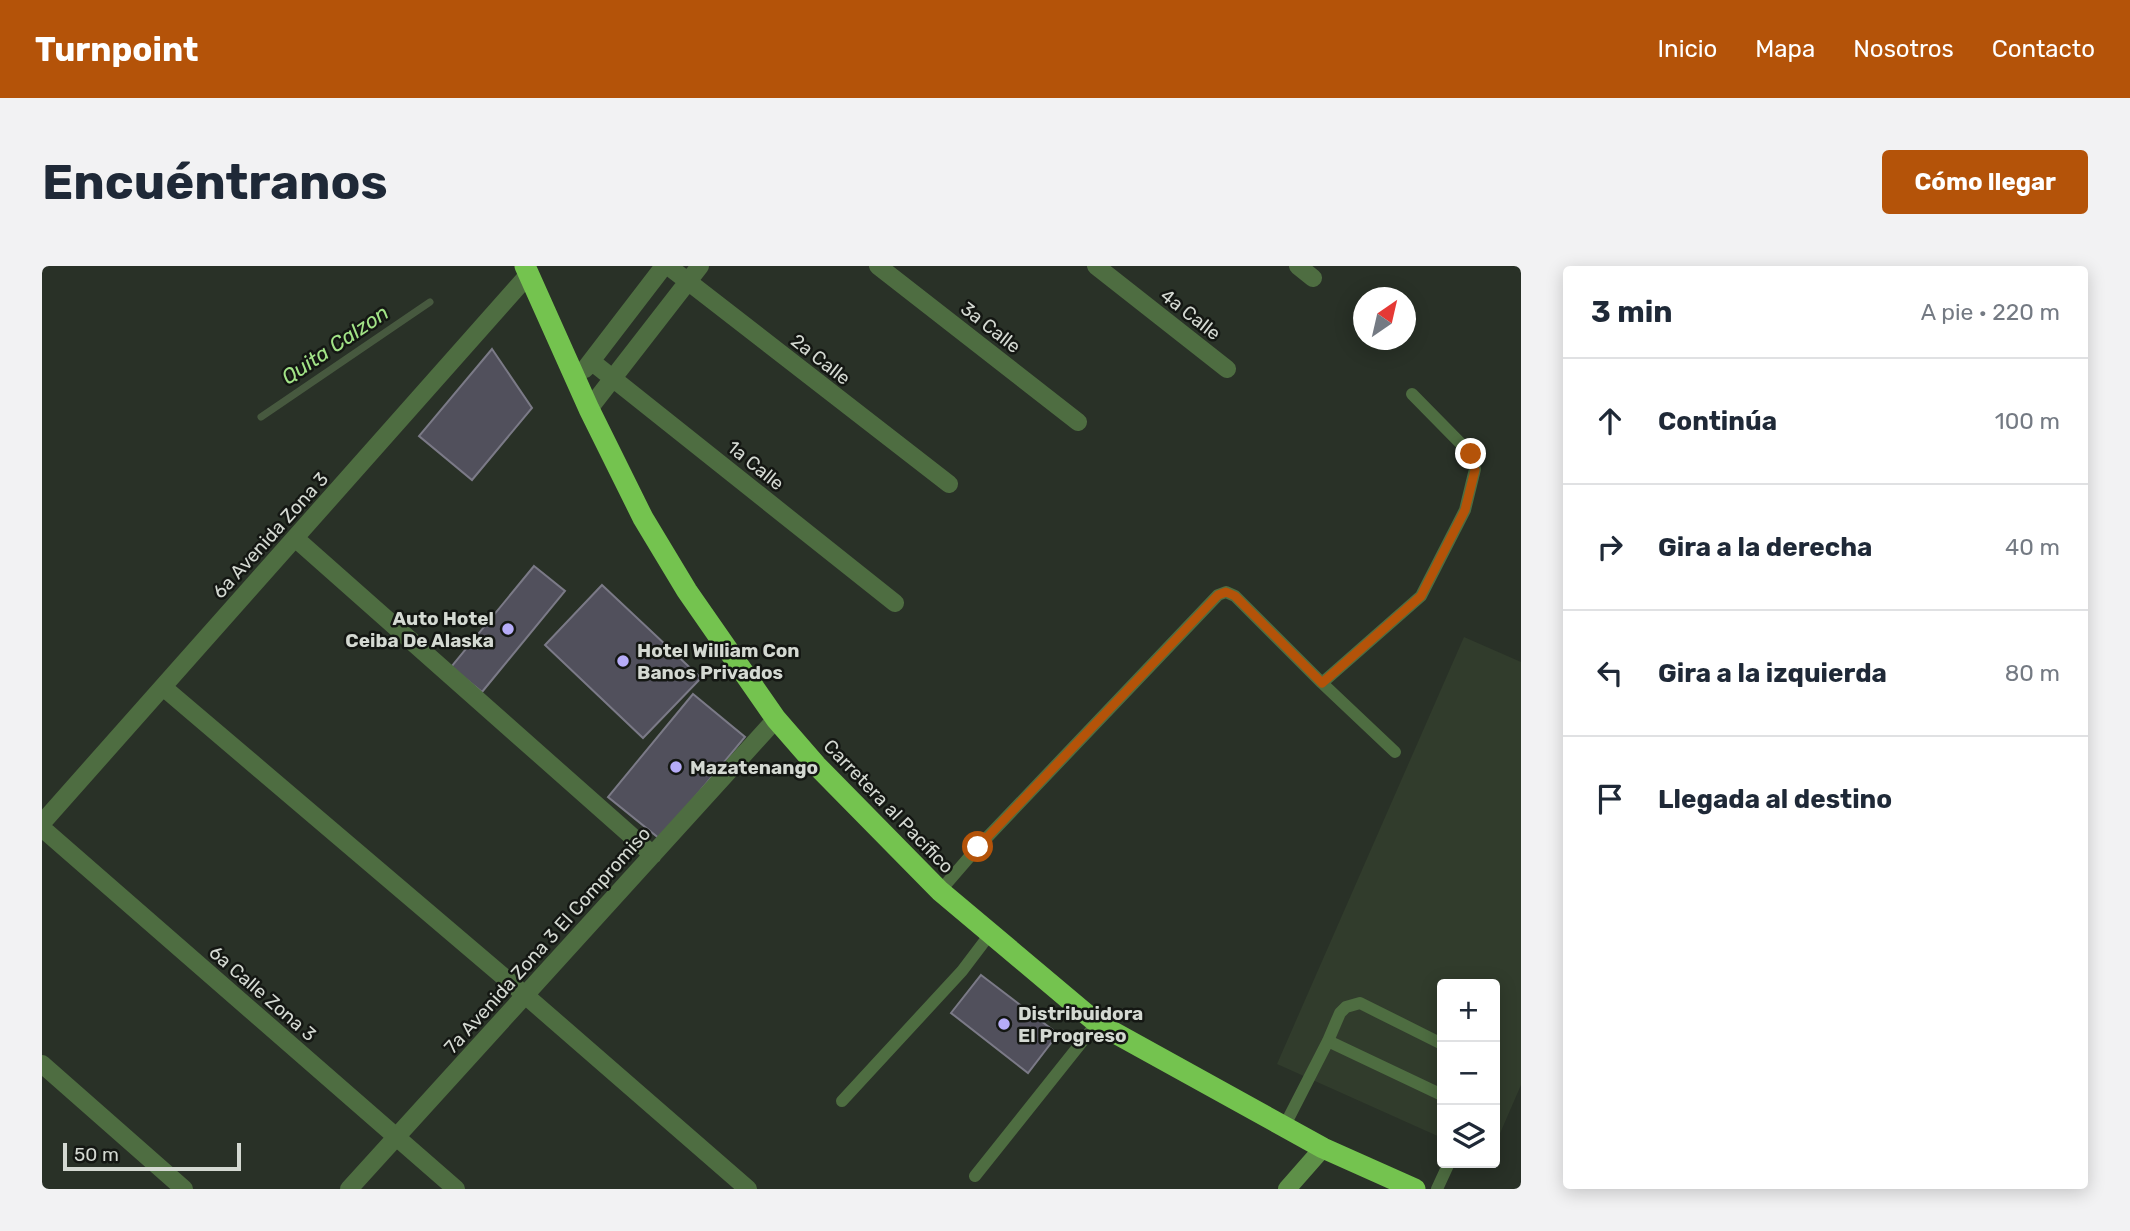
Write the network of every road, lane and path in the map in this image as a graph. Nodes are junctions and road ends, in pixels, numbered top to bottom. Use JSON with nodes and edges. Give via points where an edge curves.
{"nodes":[{"id":1,"x":666,"y":266,"type":"edge"},
{"id":2,"x":700,"y":266,"type":"edge"},
{"id":3,"x":878,"y":266,"type":"edge"},
{"id":4,"x":1096,"y":266,"type":"edge"},
{"id":5,"x":1298,"y":266,"type":"edge"},
{"id":6,"x":527,"y":270,"type":"edge"},
{"id":7,"x":1313,"y":278,"type":"dead end"},
{"id":8,"x":688,"y":281,"type":"junction"},
{"id":9,"x":591,"y":361,"type":"junction"},
{"id":10,"x":1227,"y":369,"type":"dead end"},
{"id":11,"x":576,"y":379,"type":"junction"},
{"id":12,"x":613,"y":379,"type":"junction"},
{"id":13,"x":1412,"y":394,"type":"dead end"},
{"id":14,"x":589,"y":409,"type":"junction"},
{"id":15,"x":1078,"y":422,"type":"dead end"},
{"id":16,"x":949,"y":484,"type":"dead end"},
{"id":17,"x":295,"y":538,"type":"junction"},
{"id":18,"x":894,"y":603,"type":"dead end"},
{"id":19,"x":1322,"y":683,"type":"junction"},
{"id":20,"x":163,"y":687,"type":"junction"},
{"id":21,"x":776,"y":719,"type":"junction"},
{"id":22,"x":1395,"y":752,"type":"dead end"},
{"id":23,"x":42,"y":823,"type":"edge"},
{"id":24,"x":42,"y":828,"type":"edge"},
{"id":25,"x":653,"y":855,"type":"junction"},
{"id":26,"x":940,"y":891,"type":"junction"},
{"id":27,"x":989,"y":934,"type":"junction"},
{"id":28,"x":525,"y":995,"type":"junction"},
{"id":29,"x":1097,"y":1023,"type":"junction"},
{"id":30,"x":1328,"y":1041,"type":"junction"},
{"id":31,"x":1438,"y":1042,"type":"edge"},
{"id":32,"x":42,"y":1065,"type":"edge"},
{"id":33,"x":1437,"y":1093,"type":"edge"},
{"id":34,"x":842,"y":1101,"type":"dead end"},
{"id":35,"x":1284,"y":1127,"type":"junction"},
{"id":36,"x":396,"y":1137,"type":"junction"},
{"id":37,"x":1323,"y":1148,"type":"junction"},
{"id":38,"x":1447,"y":1168,"type":"edge"},
{"id":39,"x":975,"y":1176,"type":"dead end"},
{"id":40,"x":1405,"y":1187,"type":"edge"},
{"id":41,"x":184,"y":1189,"type":"edge"},
{"id":42,"x":349,"y":1189,"type":"edge"},
{"id":43,"x":456,"y":1189,"type":"edge"},
{"id":44,"x":748,"y":1189,"type":"edge"},
{"id":45,"x":1287,"y":1189,"type":"edge"},
{"id":46,"x":1437,"y":1189,"type":"edge"}],
"edges":[{"from":1,"to":8,"type":"street","name":"2a Calle"},
{"from":1,"to":9,"type":"street"},
{"from":2,"to":8,"type":"street"},
{"from":3,"to":15,"type":"street","name":"3a Calle"},
{"from":4,"to":10,"type":"street","name":"4a Calle"},
{"from":5,"to":7,"type":"street"},
{"from":6,"to":11,"type":"highway","name":"Carretera al Pacífico"},
{"from":6,"to":17,"type":"street","name":"6a Avenida Zona 3"},
{"from":8,"to":12,"type":"street"},
{"from":8,"to":16,"type":"street","name":"2a Calle"},
{"from":9,"to":11,"type":"street"},
{"from":9,"to":12,"type":"street","name":"1a Calle"},
{"from":11,"to":14,"type":"highway","name":"Carretera al Pacífico"},
{"from":12,"to":14,"type":"street"},
{"from":12,"to":18,"type":"street","name":"1a Calle"},
{"from":13,"to":19,"type":"lane","via":[[1471,454],[1475,470],[1465,510],[1421,596]]},
{"from":14,"to":21,"type":"highway","name":"Carretera al Pacífico","via":[[643,518],[687,591]]},
{"from":17,"to":20,"type":"street","name":"6a Avenida Zona 3"},
{"from":17,"to":25,"type":"street"},
{"from":19,"to":22,"type":"lane"},
{"from":19,"to":26,"type":"lane","via":[[1235,596],[1218,595]]},
{"from":20,"to":23,"type":"street","name":"6a Avenida Zona 3"},
{"from":20,"to":28,"type":"street"},
{"from":21,"to":25,"type":"street","name":"7a Avenida Zona 3 El Compromiso"},
{"from":21,"to":26,"type":"highway","name":"Carretera al Pacífico"},
{"from":24,"to":36,"type":"street","name":"6a Calle Zona 3"},
{"from":25,"to":28,"type":"street","name":"7a Avenida Zona 3 El Compromiso"},
{"from":26,"to":27,"type":"highway","name":"Carretera al Pacífico"},
{"from":27,"to":29,"type":"highway","name":"Carretera al Pacífico"},
{"from":27,"to":34,"type":"lane","via":[[962,971]]},
{"from":28,"to":36,"type":"street","name":"7a Avenida Zona 3 El Compromiso"},
{"from":28,"to":44,"type":"street"},
{"from":29,"to":35,"type":"highway","name":"Carretera al Pacífico"},
{"from":29,"to":39,"type":"lane"},
{"from":30,"to":31,"type":"lane","via":[[1340,1013],[1360,1003]]},
{"from":30,"to":33,"type":"lane"},
{"from":30,"to":35,"type":"lane"},
{"from":32,"to":41,"type":"street"},
{"from":35,"to":37,"type":"highway","name":"Carretera al Pacífico"},
{"from":36,"to":42,"type":"street","name":"7a Avenida Zona 3 El Compromiso"},
{"from":36,"to":43,"type":"street","name":"6a Calle Zona 3"},
{"from":37,"to":40,"type":"highway","name":"Carretera al Pacífico"},
{"from":37,"to":45,"type":"street"},
{"from":38,"to":46,"type":"lane"}]}
